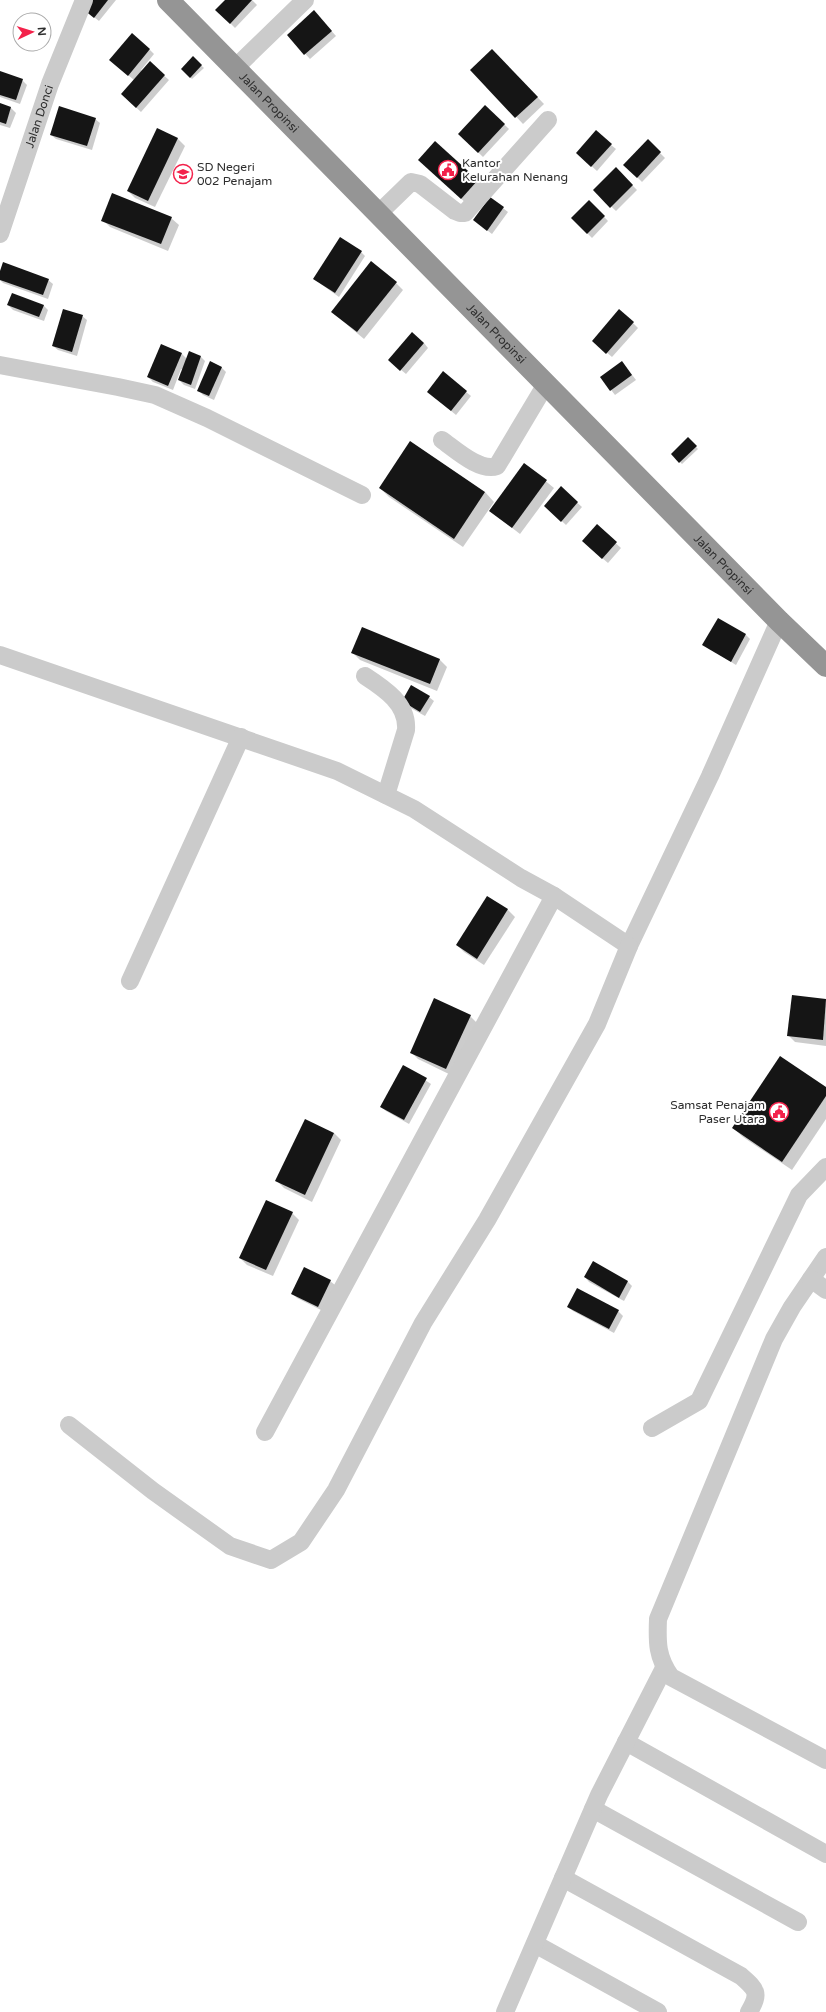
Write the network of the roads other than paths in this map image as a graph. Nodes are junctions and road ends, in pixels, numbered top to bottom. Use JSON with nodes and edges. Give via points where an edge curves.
{"nodes":[{"id":1,"x":84,"y":0,"type":"edge"},
{"id":2,"x":168,"y":0,"type":"edge"},
{"id":3,"x":305,"y":0,"type":"edge"},
{"id":4,"x":235,"y":68,"type":"junction"},
{"id":5,"x":548,"y":120,"type":"dead end"},
{"id":6,"x":378,"y":214,"type":"junction"},
{"id":7,"x":0,"y":234,"type":"edge"},
{"id":8,"x":0,"y":365,"type":"edge"},
{"id":9,"x":546,"y":384,"type":"junction"},
{"id":10,"x":442,"y":440,"type":"dead end"},
{"id":11,"x":362,"y":495,"type":"dead end"},
{"id":12,"x":779,"y":621,"type":"junction"},
{"id":13,"x":0,"y":655,"type":"edge"},
{"id":14,"x":826,"y":666,"type":"edge"},
{"id":15,"x":365,"y":676,"type":"dead end"},
{"id":16,"x":241,"y":737,"type":"junction"},
{"id":17,"x":386,"y":795,"type":"junction"},
{"id":18,"x":554,"y":896,"type":"junction"},
{"id":19,"x":629,"y":946,"type":"junction"},
{"id":20,"x":130,"y":981,"type":"dead end"},
{"id":21,"x":826,"y":1167,"type":"edge"},
{"id":22,"x":826,"y":1257,"type":"edge"},
{"id":23,"x":811,"y":1279,"type":"junction"},
{"id":24,"x":826,"y":1290,"type":"edge"},
{"id":25,"x":69,"y":1425,"type":"dead end"},
{"id":26,"x":652,"y":1428,"type":"dead end"},
{"id":27,"x":265,"y":1432,"type":"dead end"},
{"id":28,"x":664,"y":1668,"type":"junction"},
{"id":29,"x":626,"y":1742,"type":"junction"},
{"id":30,"x":826,"y":1760,"type":"edge"},
{"id":31,"x":593,"y":1809,"type":"junction"},
{"id":32,"x":826,"y":1854,"type":"edge"},
{"id":33,"x":563,"y":1878,"type":"junction"},
{"id":34,"x":798,"y":1922,"type":"dead end"},
{"id":35,"x":535,"y":1944,"type":"junction"},
{"id":36,"x":505,"y":2012,"type":"edge"},
{"id":37,"x":658,"y":2012,"type":"edge"},
{"id":38,"x":749,"y":2012,"type":"edge"}],
"edges":[{"from":1,"to":7,"type":"street","name":"Jalan Donci","via":[[50,84]]},
{"from":2,"to":4,"type":"highway","name":"Jalan Propinsi"},
{"from":3,"to":4,"type":"street"},
{"from":4,"to":6,"type":"highway","name":"Jalan Propinsi"},
{"from":5,"to":6,"type":"street","via":[[465,213],[455,211],[420,184],[411,182]]},
{"from":6,"to":9,"type":"highway","name":"Jalan Propinsi"},
{"from":8,"to":11,"type":"street","via":[[155,395]]},
{"from":9,"to":10,"type":"street","via":[[497,466],[483,467]]},
{"from":9,"to":12,"type":"highway","name":"Jalan Propinsi"},
{"from":12,"to":14,"type":"highway","name":"Jalan Propinsi"},
{"from":12,"to":19,"type":"street","via":[[710,776]]},
{"from":13,"to":16,"type":"street"},
{"from":15,"to":17,"type":"street","via":[[389,692],[407,720]]},
{"from":16,"to":17,"type":"street","via":[[337,771]]},
{"from":16,"to":20,"type":"street"},
{"from":17,"to":18,"type":"street","via":[[414,809],[521,878]]},
{"from":18,"to":19,"type":"street"},
{"from":18,"to":27,"type":"street"},
{"from":19,"to":25,"type":"street","via":[[597,1024],[486,1220],[423,1323],[336,1490],[301,1542],[271,1560],[230,1546],[153,1492]]},
{"from":21,"to":26,"type":"street","via":[[799,1195],[699,1402]]},
{"from":22,"to":23,"type":"street"},
{"from":23,"to":24,"type":"street"},
{"from":23,"to":28,"type":"street","via":[[774,1339],[658,1619],[657,1643]]},
{"from":28,"to":29,"type":"street"},
{"from":28,"to":30,"type":"street","via":[[671,1678]]},
{"from":29,"to":31,"type":"street"},
{"from":29,"to":32,"type":"street"},
{"from":31,"to":33,"type":"street"},
{"from":31,"to":34,"type":"street"},
{"from":33,"to":35,"type":"street"},
{"from":33,"to":38,"type":"street","via":[[741,1976],[754,1988],[756,1997]]},
{"from":35,"to":36,"type":"street"},
{"from":35,"to":37,"type":"street"}]}
